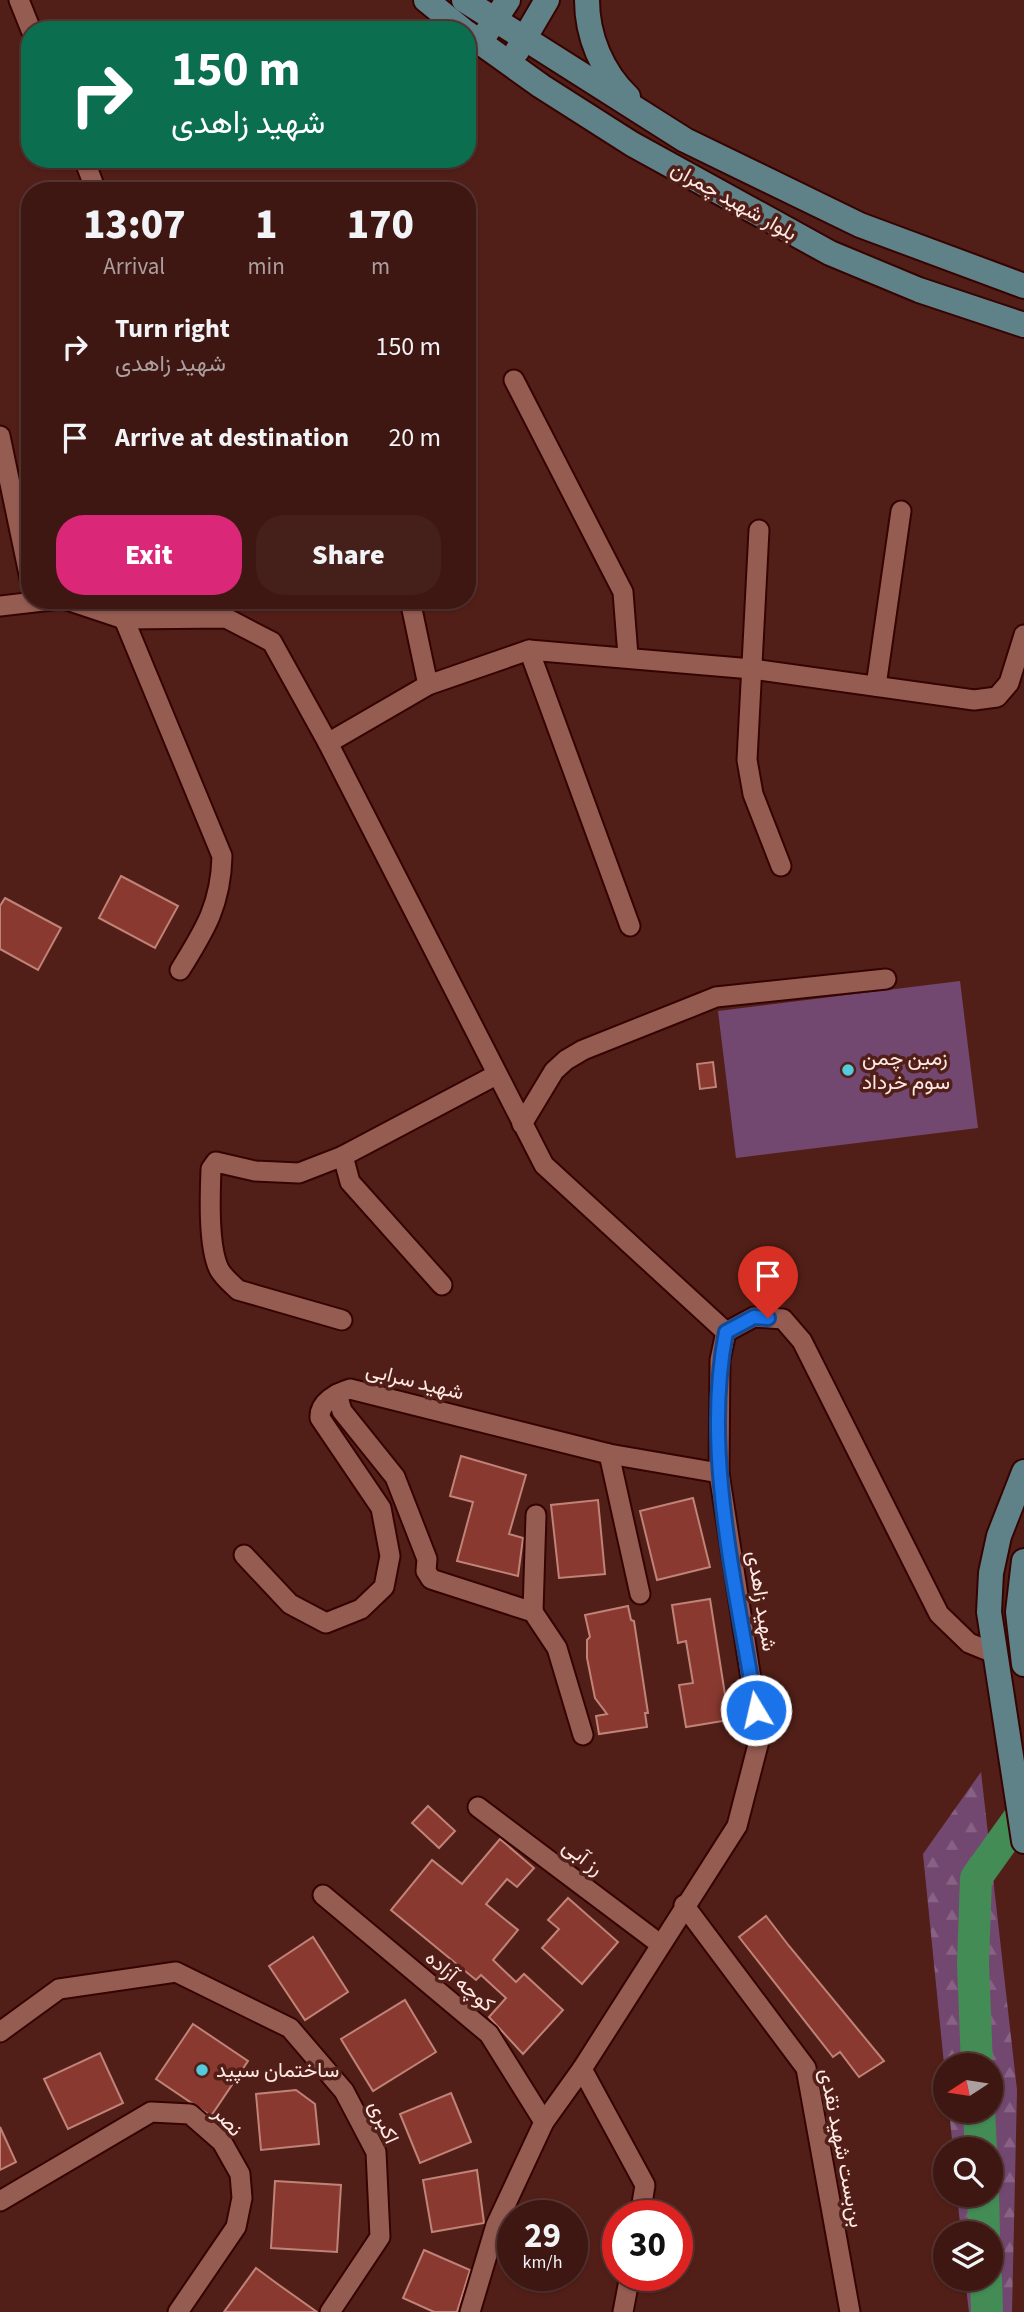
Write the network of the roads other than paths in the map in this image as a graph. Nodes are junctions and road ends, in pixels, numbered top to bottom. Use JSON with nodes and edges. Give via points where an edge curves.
{"nodes":[{"id":1,"x":19,"y":0,"type":"edge"},
{"id":2,"x":426,"y":0,"type":"edge"},
{"id":3,"x":587,"y":0,"type":"edge"},
{"id":4,"x":544,"y":5,"type":"edge"},
{"id":5,"x":505,"y":7,"type":"edge"},
{"id":6,"x":27,"y":21,"type":"edge"},
{"id":7,"x":463,"y":21,"type":"edge"},
{"id":8,"x":472,"y":21,"type":"edge"},
{"id":9,"x":476,"y":32,"type":"edge"},
{"id":10,"x":524,"y":39,"type":"junction"},
{"id":11,"x":554,"y":60,"type":"junction"},
{"id":12,"x":509,"y":64,"type":"junction"},
{"id":13,"x":541,"y":86,"type":"junction"},
{"id":14,"x":648,"y":117,"type":"junction"},
{"id":15,"x":1024,"y":286,"type":"edge"},
{"id":16,"x":1024,"y":325,"type":"edge"},
{"id":17,"x":514,"y":380,"type":"dead end"},
{"id":18,"x":0,"y":436,"type":"edge"},
{"id":19,"x":901,"y":511,"type":"dead end"},
{"id":20,"x":759,"y":530,"type":"dead end"},
{"id":21,"x":21,"y":536,"type":"edge"},
{"id":22,"x":21,"y":603,"type":"edge"},
{"id":23,"x":0,"y":606,"type":"edge"},
{"id":24,"x":94,"y":609,"type":"edge"},
{"id":25,"x":412,"y":609,"type":"edge"},
{"id":26,"x":124,"y":619,"type":"junction"},
{"id":27,"x":1024,"y":635,"type":"edge"},
{"id":28,"x":529,"y":650,"type":"junction"},
{"id":29,"x":628,"y":656,"type":"junction"},
{"id":30,"x":752,"y":669,"type":"junction"},
{"id":31,"x":428,"y":685,"type":"junction"},
{"id":32,"x":876,"y":687,"type":"junction"},
{"id":33,"x":328,"y":743,"type":"junction"},
{"id":34,"x":781,"y":866,"type":"dead end"},
{"id":35,"x":630,"y":926,"type":"dead end"},
{"id":36,"x":180,"y":970,"type":"dead end"},
{"id":37,"x":886,"y":979,"type":"dead end"},
{"id":38,"x":496,"y":1075,"type":"junction"},
{"id":39,"x":522,"y":1124,"type":"junction"},
{"id":40,"x":342,"y":1156,"type":"junction"},
{"id":41,"x":442,"y":1285,"type":"dead end"},
{"id":42,"x":342,"y":1320,"type":"dead end"},
{"id":43,"x":726,"y":1332,"type":"junction"},
{"id":44,"x":337,"y":1394,"type":"junction"},
{"id":45,"x":609,"y":1454,"type":"junction"},
{"id":46,"x":1024,"y":1472,"type":"edge"},
{"id":47,"x":719,"y":1473,"type":"junction"},
{"id":48,"x":536,"y":1514,"type":"dead end"},
{"id":49,"x":244,"y":1555,"type":"dead end"},
{"id":50,"x":1024,"y":1561,"type":"edge"},
{"id":51,"x":640,"y":1594,"type":"dead end"},
{"id":52,"x":533,"y":1612,"type":"junction"},
{"id":53,"x":996,"y":1654,"type":"junction"},
{"id":54,"x":1023,"y":1656,"type":"edge"},
{"id":55,"x":583,"y":1735,"type":"dead end"},
{"id":56,"x":478,"y":1807,"type":"dead end"},
{"id":57,"x":1024,"y":1840,"type":"edge"},
{"id":58,"x":323,"y":1895,"type":"dead end"},
{"id":59,"x":684,"y":1905,"type":"junction"},
{"id":60,"x":660,"y":1944,"type":"junction"},
{"id":61,"x":0,"y":2032,"type":"edge"},
{"id":62,"x":582,"y":2069,"type":"junction"},
{"id":63,"x":544,"y":2122,"type":"junction"},
{"id":64,"x":643,"y":2200,"type":"edge"},
{"id":65,"x":0,"y":2201,"type":"edge"},
{"id":66,"x":627,"y":2291,"type":"edge"},
{"id":67,"x":178,"y":2312,"type":"edge"},
{"id":68,"x":330,"y":2312,"type":"edge"},
{"id":69,"x":470,"y":2312,"type":"edge"},
{"id":70,"x":623,"y":2312,"type":"edge"},
{"id":71,"x":850,"y":2312,"type":"edge"}],
"edges":[{"from":1,"to":6,"type":"street"},
{"from":2,"to":7,"type":"main road","name":"بلوار شهید چمران"},
{"from":3,"to":14,"type":"main road","via":[[603,68]]},
{"from":4,"to":5,"type":"main road","via":[[524,17]]},
{"from":4,"to":10,"type":"main road"},
{"from":5,"to":8,"type":"main road","name":"بلوار شهید چمران"},
{"from":5,"to":10,"type":"main road","name":"بلوار شهید چمران"},
{"from":9,"to":12,"type":"main road","name":"بلوار شهید چمران"},
{"from":10,"to":11,"type":"main road","name":"بلوار شهید چمران"},
{"from":10,"to":12,"type":"main road"},
{"from":11,"to":13,"type":"main road","via":[[538,61],[534,66],[532,71]]},
{"from":11,"to":14,"type":"main road","name":"بلوار شهید چمران"},
{"from":12,"to":13,"type":"main road","name":"بلوار شهید چمران"},
{"from":13,"to":16,"type":"main road","name":"بلوار شهید چمران","via":[[642,150],[830,253]]},
{"from":14,"to":15,"type":"main road","name":"بلوار شهید چمران","via":[[685,140],[860,225]]},
{"from":17,"to":29,"type":"street","via":[[622,592]]},
{"from":18,"to":21,"type":"street"},
{"from":19,"to":32,"type":"street"},
{"from":20,"to":30,"type":"street"},
{"from":22,"to":23,"type":"street"},
{"from":24,"to":26,"type":"street"},
{"from":25,"to":31,"type":"street"},
{"from":26,"to":33,"type":"street","via":[[226,618],[272,642]]},
{"from":26,"to":36,"type":"street","via":[[222,856],[222,880],[212,920]]},
{"from":27,"to":32,"type":"street","via":[[1009,683],[997,697],[974,700]]},
{"from":28,"to":29,"type":"street"},
{"from":28,"to":31,"type":"street"},
{"from":28,"to":35,"type":"street"},
{"from":29,"to":30,"type":"street"},
{"from":30,"to":32,"type":"street"},
{"from":30,"to":34,"type":"street","via":[[747,760],[753,794]]},
{"from":31,"to":33,"type":"street"},
{"from":33,"to":38,"type":"street"},
{"from":37,"to":39,"type":"street","via":[[716,997],[566,1060],[554,1071]]},
{"from":38,"to":39,"type":"street"},
{"from":38,"to":40,"type":"street"},
{"from":39,"to":43,"type":"street","via":[[544,1165]]},
{"from":40,"to":41,"type":"street","via":[[350,1182]]},
{"from":40,"to":42,"type":"street","via":[[299,1173],[255,1171],[216,1162],[211,1178],[213,1242],[219,1269],[226,1278],[238,1290]]},
{"from":43,"to":47,"type":"street","name":"شهید زاهدی","via":[[720,1360]]},
{"from":43,"to":53,"type":"street","via":[[754,1317],[783,1319],[803,1341],[939,1614],[969,1643]]},
{"from":44,"to":45,"type":"street","name":"شهید سرابی","via":[[350,1389]]},
{"from":44,"to":49,"type":"street","via":[[320,1410],[320,1418],[381,1508],[390,1556],[384,1587],[361,1609],[326,1623],[290,1604]]},
{"from":44,"to":52,"type":"street","name":"شهید سرابی","via":[[342,1411],[395,1477],[431,1579]]},
{"from":45,"to":47,"type":"street","name":"شهید سرابی"},
{"from":45,"to":51,"type":"street"},
{"from":46,"to":53,"type":"main road","via":[[999,1536],[991,1573],[989,1612]]},
{"from":47,"to":59,"type":"street","name":"شهید زاهدی","via":[[760,1737],[737,1826]]},
{"from":48,"to":52,"type":"street"},
{"from":50,"to":54,"type":"main road","via":[[1018,1612]]},
{"from":52,"to":55,"type":"street","via":[[557,1648]]},
{"from":53,"to":54,"type":"main road"},
{"from":53,"to":57,"type":"main road"},
{"from":56,"to":60,"type":"street","name":"رز آبی"},
{"from":58,"to":63,"type":"street","name":"کوچه آزاده","via":[[489,2034]]},
{"from":59,"to":60,"type":"street","name":"شهید زاهدی"},
{"from":59,"to":71,"type":"street","name":"بن‌بست شهید نقدی","via":[[806,2068]]},
{"from":60,"to":62,"type":"street","name":"شهید زاهدی"},
{"from":61,"to":68,"type":"street","name":"اکبری","via":[[59,1989],[176,1972],[290,2028],[344,2091],[376,2152],[380,2237]]},
{"from":62,"to":63,"type":"street","name":"شهید زاهدی"},
{"from":62,"to":64,"type":"street","via":[[646,2185]]},
{"from":63,"to":69,"type":"street","name":"شهید زاهدی","via":[[496,2225]]},
{"from":65,"to":67,"type":"street","name":"نصر","via":[[151,2112],[190,2115],[222,2142],[240,2174],[242,2198],[236,2227]]},
{"from":66,"to":70,"type":"street"}]}
